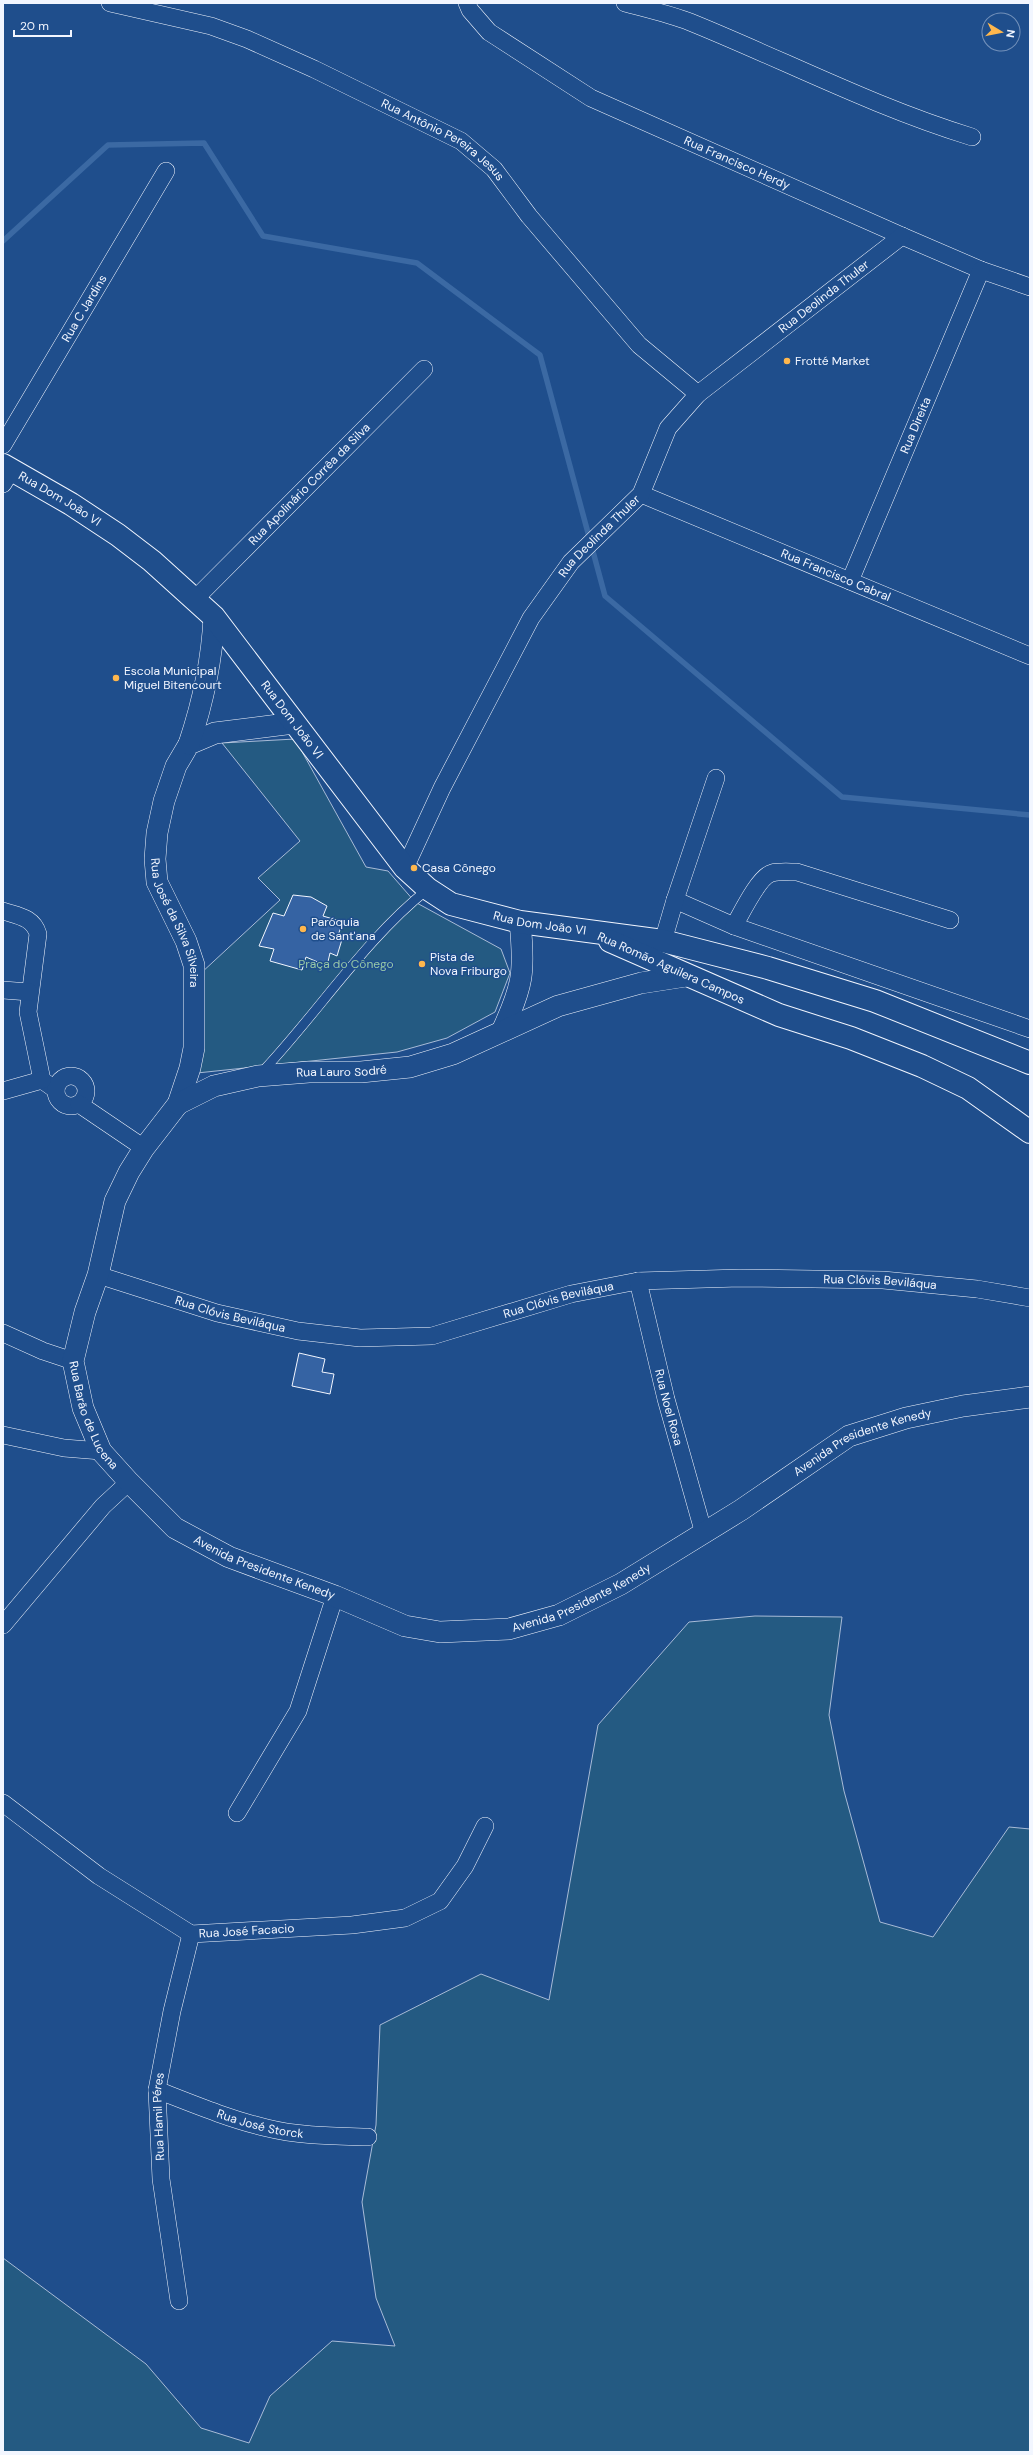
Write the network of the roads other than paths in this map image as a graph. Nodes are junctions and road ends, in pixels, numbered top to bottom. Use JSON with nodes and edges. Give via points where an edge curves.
{"nodes":[{"id":1,"x":110,"y":3,"type":"edge"},
{"id":2,"x":468,"y":3,"type":"edge"},
{"id":3,"x":625,"y":3,"type":"edge"},
{"id":4,"x":972,"y":137,"type":"dead end"},
{"id":5,"x":166,"y":171,"type":"dead end"},
{"id":6,"x":902,"y":236,"type":"junction"},
{"id":7,"x":981,"y":270,"type":"junction"},
{"id":8,"x":1030,"y":287,"type":"edge"},
{"id":9,"x":424,"y":369,"type":"dead end"},
{"id":10,"x":698,"y":394,"type":"junction"},
{"id":11,"x":3,"y":444,"type":"edge"},
{"id":12,"x":6,"y":473,"type":"edge"},
{"id":13,"x":641,"y":494,"type":"junction"},
{"id":14,"x":850,"y":581,"type":"junction"},
{"id":15,"x":195,"y":599,"type":"junction"},
{"id":16,"x":214,"y":617,"type":"junction"},
{"id":17,"x":1030,"y":656,"type":"edge"},
{"id":18,"x":294,"y":723,"type":"junction"},
{"id":19,"x":188,"y":744,"type":"junction"},
{"id":20,"x":716,"y":778,"type":"dead end"},
{"id":21,"x":405,"y":868,"type":"junction"},
{"id":22,"x":428,"y":889,"type":"junction"},
{"id":23,"x":674,"y":900,"type":"junction"},
{"id":24,"x":3,"y":911,"type":"edge"},
{"id":25,"x":950,"y":920,"type":"dead end"},
{"id":26,"x":520,"y":922,"type":"junction"},
{"id":27,"x":734,"y":926,"type":"junction"},
{"id":28,"x":593,"y":933,"type":"junction"},
{"id":29,"x":663,"y":941,"type":"junction"},
{"id":30,"x":686,"y":976,"type":"junction"},
{"id":31,"x":3,"y":990,"type":"edge"},
{"id":32,"x":29,"y":992,"type":"junction"},
{"id":33,"x":1030,"y":1029,"type":"edge"},
{"id":34,"x":502,"y":1031,"type":"junction"},
{"id":35,"x":1030,"y":1064,"type":"edge"},
{"id":36,"x":258,"y":1076,"type":"junction"},
{"id":37,"x":42,"y":1080,"type":"junction"},
{"id":38,"x":56,"y":1090,"type":"junction"},
{"id":39,"x":3,"y":1091,"type":"edge"},
{"id":40,"x":79,"y":1104,"type":"junction"},
{"id":41,"x":178,"y":1104,"type":"junction"},
{"id":42,"x":1030,"y":1132,"type":"edge"},
{"id":43,"x":144,"y":1148,"type":"junction"},
{"id":44,"x":98,"y":1275,"type":"junction"},
{"id":45,"x":638,"y":1281,"type":"junction"},
{"id":46,"x":1030,"y":1298,"type":"edge"},
{"id":47,"x":3,"y":1333,"type":"edge"},
{"id":48,"x":73,"y":1361,"type":"junction"},
{"id":49,"x":1030,"y":1397,"type":"edge"},
{"id":50,"x":3,"y":1435,"type":"edge"},
{"id":51,"x":101,"y":1451,"type":"junction"},
{"id":52,"x":128,"y":1482,"type":"junction"},
{"id":53,"x":704,"y":1534,"type":"junction"},
{"id":54,"x":335,"y":1596,"type":"junction"},
{"id":55,"x":3,"y":1625,"type":"edge"},
{"id":56,"x":3,"y":1803,"type":"edge"},
{"id":57,"x":236,"y":1813,"type":"dead end"},
{"id":58,"x":485,"y":1826,"type":"dead end"},
{"id":59,"x":191,"y":1934,"type":"junction"},
{"id":60,"x":157,"y":2090,"type":"junction"},
{"id":61,"x":368,"y":2137,"type":"dead end"},
{"id":62,"x":179,"y":2301,"type":"dead end"}],
"edges":[{"from":1,"to":10,"type":"street","name":"Rua Antônio Pereira Jesus","via":[[211,26],[247,39],[461,141],[494,169],[529,216],[639,345]]},
{"from":2,"to":6,"type":"street","name":"Rua Francisco Herdy","via":[[470,10],[489,32],[590,98]]},
{"from":3,"to":4,"type":"street","via":[[688,21],[866,100]]},
{"from":5,"to":11,"type":"street","name":"Rua C Jardins"},
{"from":6,"to":7,"type":"street","name":"Rua Francisco Herdy"},
{"from":6,"to":10,"type":"street","name":"Rua Deolinda Thuler"},
{"from":7,"to":8,"type":"street","name":"Rua Francisco Herdy"},
{"from":7,"to":14,"type":"street","name":"Rua Direita"},
{"from":9,"to":15,"type":"street","name":"Rua Apolinário Corrêa da Silva"},
{"from":10,"to":13,"type":"street","name":"Rua Deolinda Thuler","via":[[668,428]]},
{"from":12,"to":15,"type":"main road","name":"Rua Dom João VI","via":[[118,535]]},
{"from":13,"to":14,"type":"street","name":"Rua Francisco Cabral"},
{"from":13,"to":21,"type":"street","name":"Rua Deolinda Thuler","via":[[571,562],[532,618],[442,788]]},
{"from":14,"to":17,"type":"street","name":"Rua Francisco Cabral"},
{"from":15,"to":16,"type":"main road","name":"Rua Dom João VI"},
{"from":16,"to":18,"type":"main road","name":"Rua Dom João VI"},
{"from":16,"to":19,"type":"street","name":"Rua José da Silva Silveira","via":[[207,679],[201,708]]},
{"from":18,"to":19,"type":"street","via":[[215,733]]},
{"from":18,"to":21,"type":"main road","name":"Rua Dom João VI"},
{"from":19,"to":41,"type":"street","name":"Rua José da Silva Silveira","via":[[176,766],[164,801],[155,858],[157,882],[186,941],[194,965],[194,1048]]},
{"from":20,"to":23,"type":"street"},
{"from":21,"to":22,"type":"main road","name":"Rua Dom João VI"},
{"from":22,"to":26,"type":"main road","name":"Rua Dom João VI","via":[[451,904]]},
{"from":22,"to":36,"type":"lane","via":[[411,902]]},
{"from":23,"to":27,"type":"street"},
{"from":23,"to":29,"type":"street"},
{"from":24,"to":32,"type":"street","via":[[29,919],[36,926],[38,934]]},
{"from":25,"to":27,"type":"street","via":[[797,872],[783,872],[770,873],[760,882]]},
{"from":26,"to":28,"type":"main road","name":"Rua Dom João VI"},
{"from":26,"to":34,"type":"street","via":[[523,976],[517,999]]},
{"from":27,"to":33,"type":"street"},
{"from":28,"to":29,"type":"main road","name":"Rua Romão Aguilera Campos"},
{"from":28,"to":30,"type":"main road","name":"Rua Romão Aguilera Campos"},
{"from":29,"to":35,"type":"main road","name":"Rua Romão Aguilera Campos","via":[[768,968],[875,1001]]},
{"from":30,"to":34,"type":"street","name":"Rua Lauro Sodré","via":[[641,984],[558,1006]]},
{"from":30,"to":42,"type":"main road","name":"Rua Romão Aguilera Campos","via":[[779,1015],[851,1038],[922,1066],[968,1088]]},
{"from":31,"to":32,"type":"street"},
{"from":32,"to":37,"type":"street","via":[[28,1012]]},
{"from":34,"to":36,"type":"street","name":"Rua Lauro Sodré","via":[[453,1054],[410,1067],[361,1072],[309,1072]]},
{"from":36,"to":41,"type":"street","name":"Rua Lauro Sodré","via":[[214,1086]]},
{"from":37,"to":38,"type":"street"},
{"from":37,"to":39,"type":"street"},
{"from":38,"to":40,"type":"street","via":[[59,1101],[68,1106]]},
{"from":38,"to":40,"type":"street","via":[[60,1080],[69,1075],[80,1077],[86,1086],[86,1096]]},
{"from":40,"to":43,"type":"street"},
{"from":41,"to":43,"type":"street","name":"Rua Barão de Lucena"},
{"from":43,"to":44,"type":"street","name":"Rua Barão de Lucena","via":[[115,1201]]},
{"from":44,"to":45,"type":"street","name":"Rua Clóvis Beviláqua","via":[[217,1313],[298,1331],[360,1338],[432,1336],[571,1294]]},
{"from":44,"to":48,"type":"street","name":"Rua Barão de Lucena","via":[[85,1312]]},
{"from":45,"to":46,"type":"street","name":"Rua Clóvis Beviláqua","via":[[740,1278],[883,1280],[977,1289]]},
{"from":45,"to":53,"type":"street","name":"Rua Noel Rosa","via":[[666,1399]]},
{"from":47,"to":48,"type":"street"},
{"from":48,"to":51,"type":"street","name":"Rua Barão de Lucena","via":[[83,1408]]},
{"from":49,"to":53,"type":"street","name":"Avenida Presidente Kenedy","via":[[963,1406],[906,1418],[849,1436]]},
{"from":50,"to":51,"type":"street","via":[[64,1448]]},
{"from":51,"to":52,"type":"street","name":"Rua Barão de Lucena"},
{"from":52,"to":54,"type":"street","name":"Avenida Presidente Kenedy","via":[[175,1528],[229,1557]]},
{"from":52,"to":55,"type":"street","name":"Rua Barão de Lucena","via":[[103,1506]]},
{"from":53,"to":54,"type":"street","name":"Avenida Presidente Kenedy","via":[[614,1588],[559,1615],[509,1629],[440,1632],[405,1626]]},
{"from":54,"to":57,"type":"street","via":[[298,1711]]},
{"from":56,"to":59,"type":"street","name":"Rua José Facacio","via":[[99,1876]]},
{"from":58,"to":59,"type":"street","name":"Rua José Facacio","via":[[465,1866],[440,1902],[405,1918],[352,1925]]},
{"from":59,"to":60,"type":"street","name":"Rua Hamil Péres","via":[[172,2011]]},
{"from":60,"to":61,"type":"street","name":"Rua José Storck","via":[[268,2128]]},
{"from":60,"to":62,"type":"street","name":"Rua Hamil Péres","via":[[161,2179]]}]}
